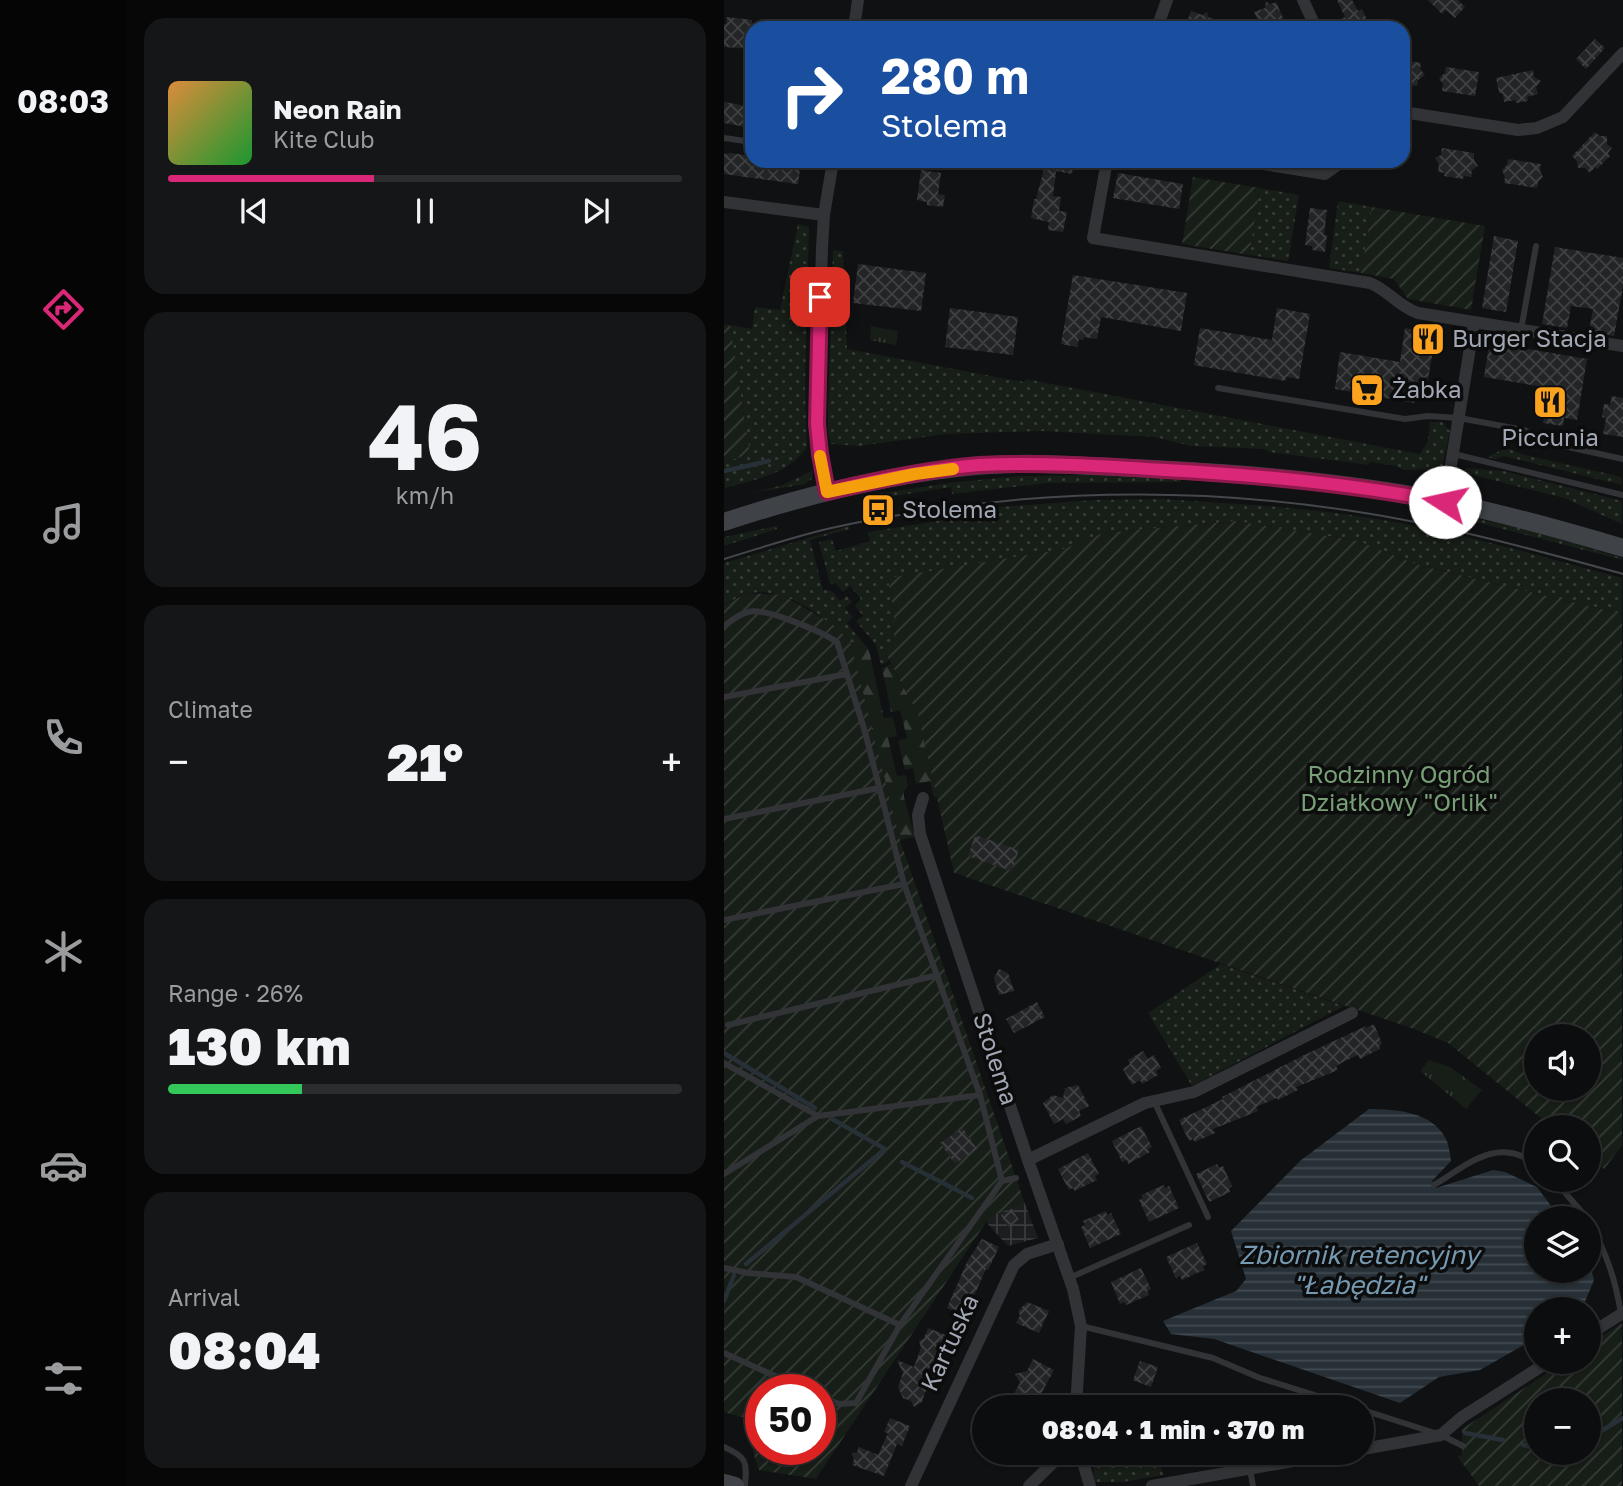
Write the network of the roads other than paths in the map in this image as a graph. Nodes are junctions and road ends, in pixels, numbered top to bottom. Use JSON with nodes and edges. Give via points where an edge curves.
{"nodes":[{"id":1,"x":858,"y":0,"type":"edge"},
{"id":2,"x":1167,"y":0,"type":"edge"},
{"id":3,"x":1303,"y":0,"type":"edge"},
{"id":4,"x":855,"y":21,"type":"edge"},
{"id":5,"x":1160,"y":21,"type":"edge"},
{"id":6,"x":1313,"y":21,"type":"edge"},
{"id":7,"x":1622,"y":53,"type":"edge"},
{"id":8,"x":1410,"y":113,"type":"edge"},
{"id":9,"x":724,"y":138,"type":"edge"},
{"id":10,"x":745,"y":141,"type":"edge"},
{"id":11,"x":832,"y":168,"type":"edge"},
{"id":12,"x":1106,"y":168,"type":"edge"},
{"id":13,"x":1288,"y":168,"type":"edge"},
{"id":14,"x":1333,"y":168,"type":"edge"},
{"id":15,"x":724,"y":202,"type":"edge"},
{"id":16,"x":824,"y":215,"type":"junction"},
{"id":17,"x":1536,"y":246,"type":"dead end"},
{"id":18,"x":1474,"y":323,"type":"junction"},
{"id":19,"x":1521,"y":330,"type":"junction"},
{"id":20,"x":1622,"y":346,"type":"edge"},
{"id":21,"x":1218,"y":388,"type":"dead end"},
{"id":22,"x":1459,"y":418,"type":"junction"},
{"id":23,"x":1454,"y":454,"type":"junction"},
{"id":24,"x":1622,"y":459,"type":"edge"},
{"id":25,"x":827,"y":492,"type":"junction"},
{"id":26,"x":1622,"y":495,"type":"edge"},
{"id":27,"x":1445,"y":502,"type":"junction"},
{"id":28,"x":724,"y":522,"type":"edge"},
{"id":29,"x":1622,"y":548,"type":"edge"},
{"id":30,"x":724,"y":626,"type":"edge"},
{"id":31,"x":847,"y":674,"type":"junction"},
{"id":32,"x":724,"y":697,"type":"edge"},
{"id":33,"x":879,"y":788,"type":"junction"},
{"id":34,"x":923,"y":798,"type":"dead end"},
{"id":35,"x":724,"y":819,"type":"edge"},
{"id":36,"x":904,"y":884,"type":"junction"},
{"id":37,"x":724,"y":920,"type":"edge"},
{"id":38,"x":938,"y":975,"type":"junction"},
{"id":39,"x":1352,"y":1013,"type":"dead end"},
{"id":40,"x":728,"y":1025,"type":"dead end"},
{"id":41,"x":724,"y":1063,"type":"edge"},
{"id":42,"x":980,"y":1095,"type":"junction"},
{"id":43,"x":1154,"y":1101,"type":"junction"},
{"id":44,"x":818,"y":1115,"type":"junction"},
{"id":45,"x":1524,"y":1156,"type":"edge"},
{"id":46,"x":1028,"y":1160,"type":"junction"},
{"id":47,"x":724,"y":1174,"type":"edge"},
{"id":48,"x":1016,"y":1178,"type":"dead end"},
{"id":49,"x":1002,"y":1181,"type":"junction"},
{"id":50,"x":1434,"y":1185,"type":"dead end"},
{"id":51,"x":1564,"y":1192,"type":"edge"},
{"id":52,"x":1577,"y":1206,"type":"edge"},
{"id":53,"x":1208,"y":1217,"type":"dead end"},
{"id":54,"x":1189,"y":1225,"type":"dead end"},
{"id":55,"x":1601,"y":1242,"type":"edge"},
{"id":56,"x":1058,"y":1244,"type":"junction"},
{"id":57,"x":724,"y":1268,"type":"edge"},
{"id":58,"x":1069,"y":1278,"type":"junction"},
{"id":59,"x":1622,"y":1313,"type":"edge"},
{"id":60,"x":900,"y":1325,"type":"junction"},
{"id":61,"x":1081,"y":1326,"type":"junction"},
{"id":62,"x":1601,"y":1327,"type":"edge"},
{"id":63,"x":724,"y":1353,"type":"edge"},
{"id":64,"x":771,"y":1374,"type":"edge"},
{"id":65,"x":1529,"y":1374,"type":"edge"},
{"id":66,"x":1077,"y":1395,"type":"edge"},
{"id":67,"x":1315,"y":1395,"type":"edge"},
{"id":68,"x":836,"y":1403,"type":"edge"},
{"id":69,"x":1374,"y":1413,"type":"edge"},
{"id":70,"x":1442,"y":1435,"type":"junction"},
{"id":71,"x":1463,"y":1446,"type":"dead end"},
{"id":72,"x":724,"y":1447,"type":"edge"},
{"id":73,"x":1374,"y":1447,"type":"edge"},
{"id":74,"x":1051,"y":1465,"type":"edge"},
{"id":75,"x":1084,"y":1465,"type":"edge"},
{"id":76,"x":1272,"y":1465,"type":"edge"},
{"id":77,"x":1250,"y":1469,"type":"junction"},
{"id":78,"x":724,"y":1483,"type":"edge"},
{"id":79,"x":735,"y":1486,"type":"edge"},
{"id":80,"x":745,"y":1486,"type":"edge"},
{"id":81,"x":911,"y":1486,"type":"edge"},
{"id":82,"x":1029,"y":1486,"type":"edge"},
{"id":83,"x":1090,"y":1486,"type":"edge"},
{"id":84,"x":1152,"y":1486,"type":"edge"},
{"id":85,"x":1253,"y":1486,"type":"edge"}],
"edges":[{"from":1,"to":4,"type":"street"},
{"from":2,"to":5,"type":"street"},
{"from":3,"to":6,"type":"street"},
{"from":7,"to":8,"type":"street","via":[[1563,117],[1537,128],[1518,130]]},
{"from":9,"to":10,"type":"lane"},
{"from":11,"to":16,"type":"street"},
{"from":12,"to":18,"type":"street","via":[[1093,238],[1370,283],[1412,311]]},
{"from":13,"to":14,"type":"street","via":[[1325,174]]},
{"from":15,"to":16,"type":"street"},
{"from":16,"to":25,"type":"street","via":[[817,424]]},
{"from":17,"to":19,"type":"lane"},
{"from":18,"to":19,"type":"street"},
{"from":18,"to":22,"type":"street"},
{"from":19,"to":20,"type":"street"},
{"from":21,"to":22,"type":"lane","via":[[1405,419]]},
{"from":22,"to":23,"type":"street"},
{"from":22,"to":24,"type":"lane","via":[[1524,430],[1550,443]]},
{"from":23,"to":26,"type":"lane"},
{"from":23,"to":27,"type":"street"},
{"from":25,"to":27,"type":"main road","via":[[927,472],[1035,464],[1313,481]]},
{"from":25,"to":28,"type":"main road"},
{"from":27,"to":29,"type":"main road"},
{"from":30,"to":31,"type":"lane","via":[[750,611],[820,631],[837,642]]},
{"from":31,"to":32,"type":"lane"},
{"from":31,"to":33,"type":"lane"},
{"from":33,"to":35,"type":"lane"},
{"from":33,"to":36,"type":"lane"},
{"from":34,"to":46,"type":"street","name":"Stolema","via":[[918,815],[920,834]]},
{"from":36,"to":37,"type":"lane"},
{"from":36,"to":38,"type":"lane"},
{"from":38,"to":40,"type":"lane"},
{"from":38,"to":42,"type":"lane"},
{"from":39,"to":43,"type":"street","via":[[1194,1092]]},
{"from":41,"to":44,"type":"lane"},
{"from":42,"to":44,"type":"lane"},
{"from":42,"to":49,"type":"lane"},
{"from":43,"to":46,"type":"street"},
{"from":43,"to":53,"type":"lane"},
{"from":44,"to":47,"type":"lane"},
{"from":45,"to":50,"type":"lane","via":[[1503,1151],[1484,1154]]},
{"from":46,"to":56,"type":"street","name":"Stolema"},
{"from":48,"to":49,"type":"lane"},
{"from":49,"to":60,"type":"lane"},
{"from":51,"to":52,"type":"lane"},
{"from":54,"to":58,"type":"lane"},
{"from":55,"to":59,"type":"lane"},
{"from":56,"to":58,"type":"street","name":"Stolema"},
{"from":56,"to":81,"type":"street","name":"Kartuska","via":[[1027,1254],[1014,1265]]},
{"from":57,"to":60,"type":"lane","via":[[796,1277]]},
{"from":58,"to":61,"type":"street","name":"Stolema"},
{"from":59,"to":62,"type":"street"},
{"from":60,"to":68,"type":"lane","via":[[856,1403]]},
{"from":61,"to":66,"type":"street","name":"Stolema"},
{"from":61,"to":67,"type":"lane","via":[[1213,1358]]},
{"from":63,"to":64,"type":"lane"},
{"from":65,"to":70,"type":"street"},
{"from":69,"to":70,"type":"lane"},
{"from":70,"to":71,"type":"lane"},
{"from":70,"to":73,"type":"street"},
{"from":72,"to":80,"type":"lane","via":[[740,1454],[746,1463]]},
{"from":74,"to":82,"type":"street"},
{"from":75,"to":83,"type":"street"},
{"from":76,"to":77,"type":"street"},
{"from":77,"to":84,"type":"street"},
{"from":77,"to":85,"type":"lane"},
{"from":78,"to":79,"type":"main road"}]}
